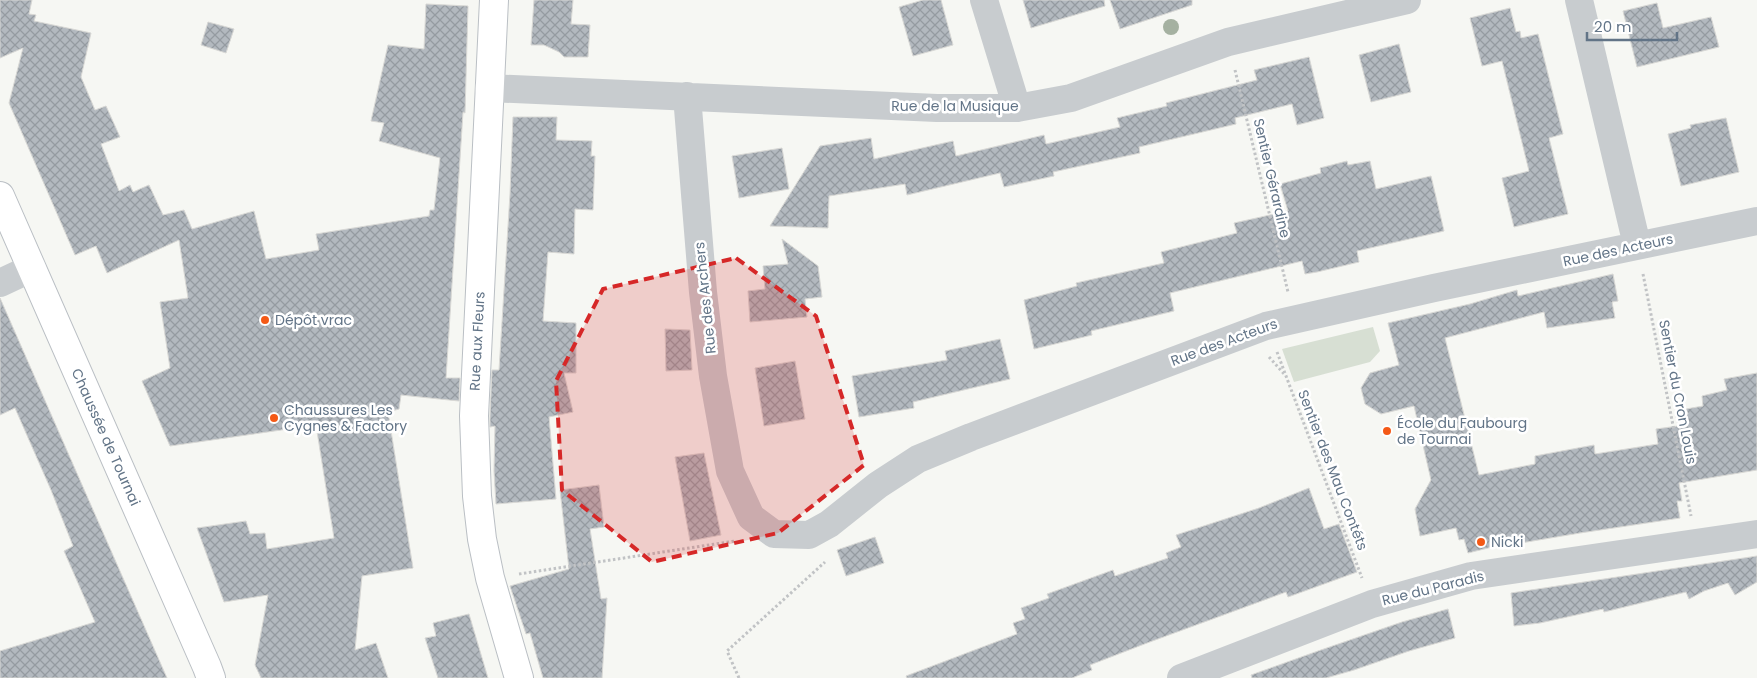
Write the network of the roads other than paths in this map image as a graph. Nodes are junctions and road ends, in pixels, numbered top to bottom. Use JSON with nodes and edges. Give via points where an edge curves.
{"nodes":[{"id":1,"x":494,"y":0,"type":"edge"},
{"id":2,"x":984,"y":0,"type":"edge"},
{"id":3,"x":1407,"y":0,"type":"edge"},
{"id":4,"x":1579,"y":0,"type":"edge"},
{"id":5,"x":489,"y":88,"type":"junction"},
{"id":6,"x":687,"y":96,"type":"junction"},
{"id":7,"x":1016,"y":108,"type":"junction"},
{"id":8,"x":0,"y":196,"type":"edge"},
{"id":9,"x":1757,"y":221,"type":"edge"},
{"id":10,"x":1637,"y":245,"type":"junction"},
{"id":11,"x":32,"y":268,"type":"junction"},
{"id":12,"x":0,"y":283,"type":"edge"},
{"id":13,"x":741,"y":496,"type":"joint"},
{"id":14,"x":1757,"y":534,"type":"edge"},
{"id":15,"x":211,"y":678,"type":"edge"},
{"id":16,"x":518,"y":678,"type":"edge"},
{"id":17,"x":1181,"y":678,"type":"edge"}],
"edges":[{"from":1,"to":5,"type":"main road","name":"Rue aux Fleurs"},
{"from":2,"to":7,"type":"street"},
{"from":3,"to":7,"type":"street","name":"Rue de la Musique","via":[[1228,42],[1071,98]]},
{"from":4,"to":10,"type":"street"},
{"from":5,"to":6,"type":"street","name":"Rue de la Musique"},
{"from":5,"to":16,"type":"main road","name":"Rue aux Fleurs","via":[[474,416],[477,496],[490,578]]},
{"from":6,"to":7,"type":"street","name":"Rue de la Musique","via":[[937,108]]},
{"from":6,"to":13,"type":"street","name":"Rue des Archers","via":[[712,376],[730,471]]},
{"from":8,"to":11,"type":"main road","name":"Chaussée de Tournai"},
{"from":9,"to":10,"type":"street","name":"Rue des Acteurs"},
{"from":10,"to":13,"type":"street","name":"Rue des Acteurs","via":[[1266,326],[918,459],[809,535],[774,534],[751,517]]},
{"from":11,"to":12,"type":"street"},
{"from":11,"to":15,"type":"main road","name":"Chaussée de Tournai"},
{"from":14,"to":17,"type":"street","name":"Rue du Paradis","via":[[1471,576],[1372,604]]}]}
